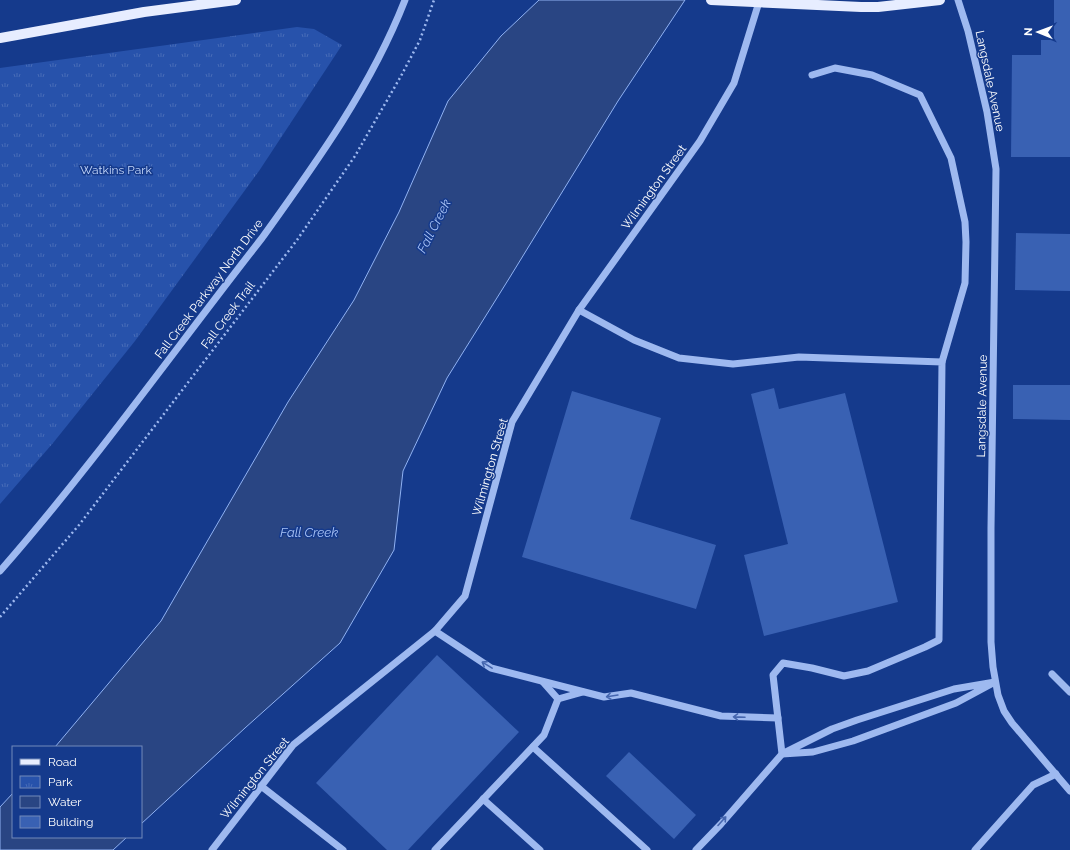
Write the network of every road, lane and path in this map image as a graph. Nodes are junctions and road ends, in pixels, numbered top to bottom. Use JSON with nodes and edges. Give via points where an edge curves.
{"nodes":[{"id":1,"x":236,"y":0,"type":"edge"},
{"id":2,"x":404,"y":0,"type":"edge"},
{"id":3,"x":434,"y":0,"type":"edge"},
{"id":4,"x":711,"y":0,"type":"edge"},
{"id":5,"x":940,"y":0,"type":"edge"},
{"id":6,"x":958,"y":0,"type":"edge"},
{"id":7,"x":759,"y":2,"type":"junction"},
{"id":8,"x":0,"y":38,"type":"edge"},
{"id":9,"x":812,"y":75,"type":"dead end"},
{"id":10,"x":579,"y":310,"type":"junction"},
{"id":11,"x":942,"y":362,"type":"junction"},
{"id":12,"x":0,"y":571,"type":"edge"},
{"id":13,"x":0,"y":617,"type":"edge"},
{"id":14,"x":435,"y":631,"type":"junction"},
{"id":15,"x":1052,"y":674,"type":"dead end"},
{"id":16,"x":543,"y":682,"type":"junction"},
{"id":17,"x":995,"y":682,"type":"junction"},
{"id":18,"x":583,"y":692,"type":"junction"},
{"id":19,"x":1070,"y":692,"type":"edge"},
{"id":20,"x":558,"y":699,"type":"junction"},
{"id":21,"x":778,"y":718,"type":"junction"},
{"id":22,"x":533,"y":747,"type":"junction"},
{"id":23,"x":782,"y":754,"type":"junction"},
{"id":24,"x":1056,"y":774,"type":"junction"},
{"id":25,"x":262,"y":786,"type":"junction"},
{"id":26,"x":1070,"y":791,"type":"edge"},
{"id":27,"x":483,"y":799,"type":"junction"},
{"id":28,"x":212,"y":850,"type":"edge"},
{"id":29,"x":343,"y":850,"type":"edge"},
{"id":30,"x":435,"y":850,"type":"edge"},
{"id":31,"x":540,"y":850,"type":"edge"},
{"id":32,"x":647,"y":850,"type":"edge"},
{"id":33,"x":696,"y":850,"type":"edge"},
{"id":34,"x":975,"y":850,"type":"edge"}],
"edges":[{"from":1,"to":8,"type":"main road","via":[[144,12]]},
{"from":2,"to":12,"type":"street","name":"Fall Creek Parkway North Drive","via":[[392,32],[339,128],[262,238],[117,428]]},
{"from":3,"to":13,"type":"path","name":"Fall Creek Trail","via":[[420,40],[402,76],[355,156],[297,240],[79,525]]},
{"from":4,"to":7,"type":"main road"},
{"from":5,"to":7,"type":"main road","via":[[872,7]]},
{"from":6,"to":17,"type":"street","name":"Langsdale Avenue","via":[[987,112],[996,169],[991,528],[991,642]]},
{"from":7,"to":10,"type":"street","name":"Wilmington Street","via":[[730,90],[700,141]]},
{"from":9,"to":11,"type":"street","via":[[835,68],[872,75],[920,95],[950,158],[965,222],[965,283]]},
{"from":10,"to":11,"type":"street","via":[[634,340],[679,358],[733,364],[799,357]]},
{"from":10,"to":14,"type":"street","name":"Wilmington Street","via":[[512,422],[465,596]]},
{"from":11,"to":21,"type":"street","via":[[939,640],[868,671],[844,676],[783,663],[773,675]]},
{"from":16,"to":14,"type":"street","one_way":true,"via":[[490,668]]},
{"from":14,"to":25,"type":"street","name":"Wilmington Street","via":[[293,745]]},
{"from":15,"to":19,"type":"street"},
{"from":16,"to":18,"type":"street"},
{"from":16,"to":20,"type":"street"},
{"from":17,"to":23,"type":"street","via":[[954,689],[857,720]]},
{"from":17,"to":23,"type":"street","via":[[956,703],[853,741],[813,752]]},
{"from":17,"to":24,"type":"street","name":"Langsdale Avenue","via":[[1004,711]]},
{"from":18,"to":20,"type":"street"},
{"from":21,"to":18,"type":"street","one_way":true,"via":[[722,716],[631,692],[604,697]]},
{"from":20,"to":22,"type":"street","via":[[544,735]]},
{"from":21,"to":23,"type":"street"},
{"from":22,"to":27,"type":"street"},
{"from":22,"to":32,"type":"street"},
{"from":33,"to":23,"type":"street","one_way":true},
{"from":24,"to":26,"type":"street","name":"Langsdale Avenue"},
{"from":24,"to":34,"type":"street","via":[[1033,785]]},
{"from":25,"to":28,"type":"street","name":"Wilmington Street"},
{"from":25,"to":29,"type":"street"},
{"from":27,"to":30,"type":"street"},
{"from":27,"to":31,"type":"street"}]}
